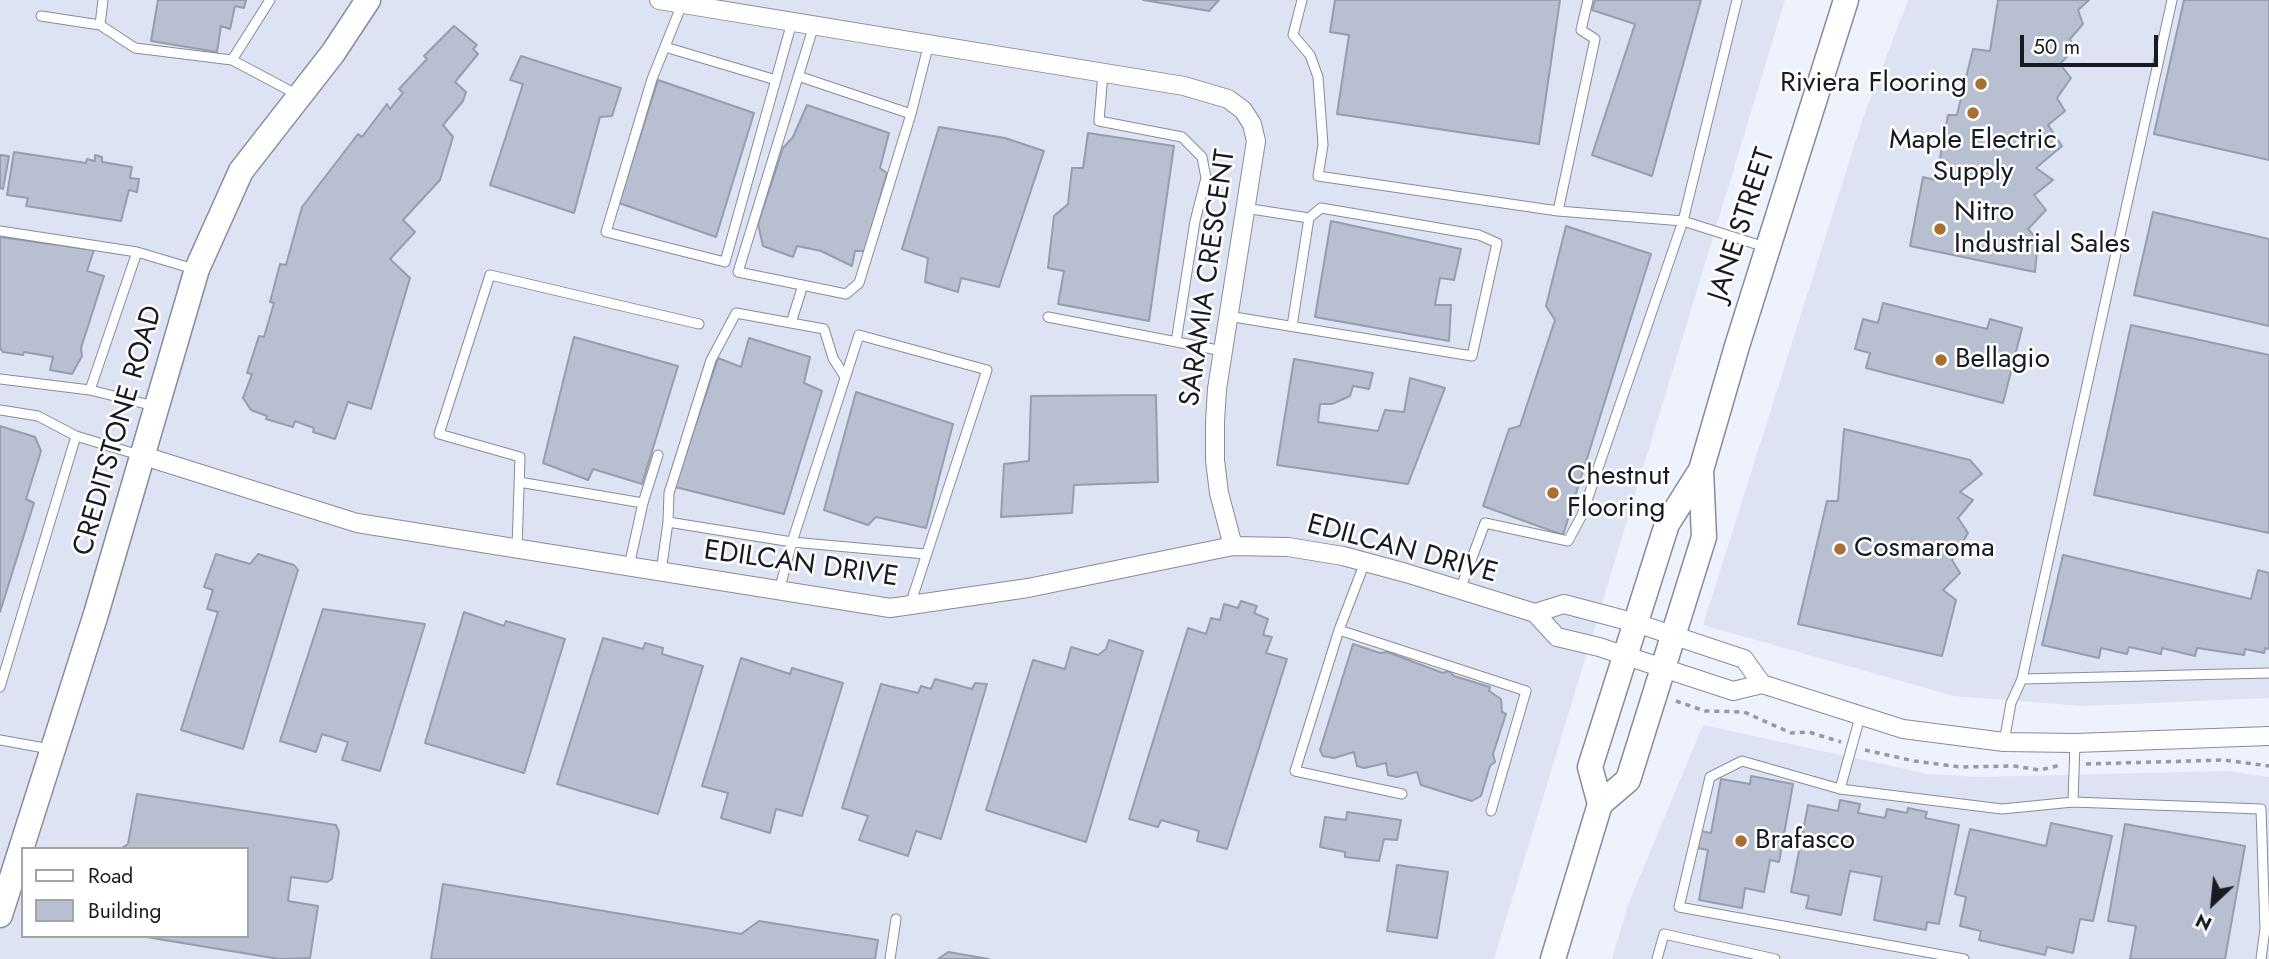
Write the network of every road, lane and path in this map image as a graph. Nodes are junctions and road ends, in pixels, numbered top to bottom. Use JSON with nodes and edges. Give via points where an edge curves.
{"nodes":[{"id":1,"x":103,"y":0,"type":"edge"},
{"id":2,"x":270,"y":0,"type":"edge"},
{"id":3,"x":368,"y":0,"type":"edge"},
{"id":4,"x":659,"y":0,"type":"edge"},
{"id":5,"x":1302,"y":0,"type":"edge"},
{"id":6,"x":1588,"y":0,"type":"edge"},
{"id":7,"x":1737,"y":0,"type":"edge"},
{"id":8,"x":1846,"y":0,"type":"edge"},
{"id":9,"x":2172,"y":0,"type":"edge"},
{"id":10,"x":682,"y":4,"type":"junction"},
{"id":11,"x":41,"y":16,"type":"dead end"},
{"id":12,"x":792,"y":22,"type":"junction"},
{"id":13,"x":100,"y":25,"type":"junction"},
{"id":14,"x":814,"y":25,"type":"junction"},
{"id":15,"x":929,"y":42,"type":"junction"},
{"id":16,"x":665,"y":47,"type":"junction"},
{"id":17,"x":232,"y":60,"type":"junction"},
{"id":18,"x":1103,"y":73,"type":"junction"},
{"id":19,"x":798,"y":76,"type":"junction"},
{"id":20,"x":776,"y":80,"type":"junction"},
{"id":21,"x":299,"y":96,"type":"junction"},
{"id":22,"x":911,"y":114,"type":"junction"},
{"id":23,"x":1245,"y":208,"type":"junction"},
{"id":24,"x":1558,"y":211,"type":"junction"},
{"id":25,"x":1309,"y":218,"type":"junction"},
{"id":26,"x":1683,"y":221,"type":"junction"},
{"id":27,"x":0,"y":231,"type":"edge"},
{"id":28,"x":1767,"y":247,"type":"junction"},
{"id":29,"x":137,"y":252,"type":"junction"},
{"id":30,"x":197,"y":270,"type":"junction"},
{"id":31,"x":803,"y":285,"type":"junction"},
{"id":32,"x":1228,"y":316,"type":"junction"},
{"id":33,"x":1048,"y":317,"type":"dead end"},
{"id":34,"x":791,"y":323,"type":"junction"},
{"id":35,"x":699,"y":324,"type":"dead end"},
{"id":36,"x":1292,"y":326,"type":"junction"},
{"id":37,"x":1176,"y":342,"type":"junction"},
{"id":38,"x":1223,"y":351,"type":"junction"},
{"id":39,"x":845,"y":377,"type":"junction"},
{"id":40,"x":0,"y":379,"type":"edge"},
{"id":41,"x":90,"y":390,"type":"junction"},
{"id":42,"x":156,"y":407,"type":"junction"},
{"id":43,"x":0,"y":410,"type":"edge"},
{"id":44,"x":76,"y":436,"type":"junction"},
{"id":45,"x":659,"y":455,"type":"dead end"},
{"id":46,"x":144,"y":456,"type":"junction"},
{"id":47,"x":1701,"y":470,"type":"junction"},
{"id":48,"x":519,"y":482,"type":"junction"},
{"id":49,"x":643,"y":503,"type":"junction"},
{"id":50,"x":668,"y":522,"type":"junction"},
{"id":51,"x":792,"y":542,"type":"junction"},
{"id":52,"x":1233,"y":546,"type":"junction"},
{"id":53,"x":517,"y":550,"type":"junction"},
{"id":54,"x":925,"y":554,"type":"junction"},
{"id":55,"x":1365,"y":562,"type":"junction"},
{"id":56,"x":628,"y":567,"type":"junction"},
{"id":57,"x":661,"y":572,"type":"junction"},
{"id":58,"x":1460,"y":590,"type":"junction"},
{"id":59,"x":779,"y":591,"type":"junction"},
{"id":60,"x":909,"y":606,"type":"junction"},
{"id":61,"x":1535,"y":613,"type":"junction"},
{"id":62,"x":1636,"y":623,"type":"junction"},
{"id":63,"x":1339,"y":630,"type":"junction"},
{"id":64,"x":1673,"y":635,"type":"junction"},
{"id":65,"x":1626,"y":655,"type":"junction"},
{"id":66,"x":1663,"y":667,"type":"junction"},
{"id":67,"x":2269,"y":673,"type":"edge"},
{"id":68,"x":2022,"y":679,"type":"junction"},
{"id":69,"x":1762,"y":684,"type":"junction"},
{"id":70,"x":0,"y":687,"type":"edge"},
{"id":71,"x":1860,"y":717,"type":"junction"},
{"id":72,"x":2269,"y":736,"type":"edge"},
{"id":73,"x":0,"y":740,"type":"edge"},
{"id":74,"x":2004,"y":742,"type":"junction"},
{"id":75,"x":2075,"y":743,"type":"junction"},
{"id":76,"x":51,"y":750,"type":"junction"},
{"id":77,"x":1840,"y":789,"type":"junction"},
{"id":78,"x":1402,"y":794,"type":"dead end"},
{"id":79,"x":2073,"y":802,"type":"junction"},
{"id":80,"x":1600,"y":804,"type":"junction"},
{"id":81,"x":1491,"y":811,"type":"dead end"},
{"id":82,"x":0,"y":915,"type":"edge"},
{"id":83,"x":896,"y":919,"type":"dead end"},
{"id":84,"x":890,"y":959,"type":"edge"},
{"id":85,"x":1553,"y":959,"type":"edge"},
{"id":86,"x":1657,"y":959,"type":"edge"},
{"id":87,"x":1775,"y":959,"type":"edge"},
{"id":88,"x":1964,"y":959,"type":"edge"},
{"id":89,"x":2261,"y":959,"type":"edge"}],
"edges":[{"from":1,"to":13,"type":"lane"},
{"from":2,"to":17,"type":"lane"},
{"from":3,"to":21,"type":"main road","name":"CREDITSTONE ROAD"},
{"from":4,"to":10,"type":"street","name":"SARAMIA CRESCENT"},
{"from":5,"to":24,"type":"lane","via":[[1293,35],[1310,55],[1322,98],[1318,176]]},
{"from":6,"to":24,"type":"lane","via":[[1581,30],[1595,39]]},
{"from":7,"to":26,"type":"lane"},
{"from":8,"to":28,"type":"main road","name":"JANE STREET"},
{"from":9,"to":68,"type":"lane"},
{"from":10,"to":12,"type":"street","name":"SARAMIA CRESCENT"},
{"from":10,"to":16,"type":"lane"},
{"from":11,"to":13,"type":"lane"},
{"from":12,"to":14,"type":"street","name":"SARAMIA CRESCENT"},
{"from":12,"to":20,"type":"lane"},
{"from":13,"to":17,"type":"lane","via":[[135,48]]},
{"from":14,"to":15,"type":"street","name":"SARAMIA CRESCENT"},
{"from":14,"to":19,"type":"lane"},
{"from":15,"to":18,"type":"street","name":"SARAMIA CRESCENT"},
{"from":15,"to":22,"type":"lane"},
{"from":16,"to":20,"type":"lane"},
{"from":16,"to":20,"type":"lane","via":[[606,232],[725,262]]},
{"from":17,"to":21,"type":"lane"},
{"from":18,"to":23,"type":"street","name":"SARAMIA CRESCENT","via":[[1184,86],[1228,99],[1244,110],[1256,141]]},
{"from":18,"to":37,"type":"lane","via":[[1099,121],[1182,137],[1202,157],[1206,178]]},
{"from":19,"to":22,"type":"lane"},
{"from":19,"to":31,"type":"lane","via":[[738,272]]},
{"from":21,"to":30,"type":"main road","name":"CREDITSTONE ROAD","via":[[241,172]]},
{"from":22,"to":31,"type":"lane","via":[[859,283],[846,294]]},
{"from":23,"to":25,"type":"lane"},
{"from":23,"to":32,"type":"street","name":"SARAMIA CRESCENT"},
{"from":24,"to":26,"type":"lane"},
{"from":25,"to":36,"type":"lane"},
{"from":25,"to":36,"type":"lane","via":[[1321,208],[1479,235],[1497,243],[1472,356]]},
{"from":26,"to":28,"type":"lane"},
{"from":26,"to":58,"type":"lane","via":[[1583,515],[1567,541],[1485,523]]},
{"from":27,"to":29,"type":"lane"},
{"from":28,"to":47,"type":"main road","name":"JANE STREET"},
{"from":29,"to":30,"type":"lane"},
{"from":29,"to":41,"type":"lane"},
{"from":30,"to":42,"type":"main road","name":"CREDITSTONE ROAD"},
{"from":31,"to":34,"type":"lane"},
{"from":32,"to":36,"type":"lane"},
{"from":32,"to":38,"type":"street","name":"SARAMIA CRESCENT"},
{"from":33,"to":37,"type":"lane"},
{"from":34,"to":39,"type":"lane","via":[[824,329]]},
{"from":34,"to":50,"type":"lane","via":[[736,313],[711,360],[669,493]]},
{"from":35,"to":48,"type":"lane","via":[[490,275],[439,434],[520,457]]},
{"from":37,"to":38,"type":"lane"},
{"from":38,"to":52,"type":"street","name":"SARAMIA CRESCENT","via":[[1215,460]]},
{"from":39,"to":51,"type":"lane"},
{"from":39,"to":54,"type":"lane","via":[[859,335],[987,370]]},
{"from":40,"to":41,"type":"lane"},
{"from":41,"to":42,"type":"lane"},
{"from":42,"to":46,"type":"main road","name":"CREDITSTONE ROAD"},
{"from":43,"to":44,"type":"lane","via":[[38,416]]},
{"from":44,"to":46,"type":"lane"},
{"from":44,"to":70,"type":"lane"},
{"from":45,"to":49,"type":"lane"},
{"from":46,"to":53,"type":"street","name":"EDILCAN DRIVE","via":[[357,523]]},
{"from":46,"to":76,"type":"main road","name":"CREDITSTONE ROAD"},
{"from":47,"to":62,"type":"main road","name":"JANE STREET","via":[[1667,524]]},
{"from":47,"to":64,"type":"main road","name":"JANE STREET","via":[[1704,537]]},
{"from":48,"to":49,"type":"lane"},
{"from":48,"to":53,"type":"lane"},
{"from":49,"to":56,"type":"lane"},
{"from":50,"to":51,"type":"lane"},
{"from":50,"to":57,"type":"lane"},
{"from":51,"to":54,"type":"lane"},
{"from":51,"to":59,"type":"lane"},
{"from":52,"to":55,"type":"street","name":"EDILCAN DRIVE","via":[[1289,547]]},
{"from":52,"to":60,"type":"street","name":"EDILCAN DRIVE","via":[[1028,588]]},
{"from":53,"to":56,"type":"street","name":"EDILCAN DRIVE"},
{"from":54,"to":60,"type":"lane"},
{"from":55,"to":58,"type":"street","name":"EDILCAN DRIVE"},
{"from":55,"to":63,"type":"lane"},
{"from":56,"to":57,"type":"street","name":"EDILCAN DRIVE"},
{"from":57,"to":59,"type":"street","name":"EDILCAN DRIVE"},
{"from":58,"to":61,"type":"street","name":"EDILCAN DRIVE"},
{"from":59,"to":60,"type":"street","name":"EDILCAN DRIVE","via":[[890,608]]},
{"from":61,"to":62,"type":"street","via":[[1564,604]]},
{"from":61,"to":65,"type":"street","name":"EDILCAN DRIVE","via":[[1557,637]]},
{"from":62,"to":64,"type":"street"},
{"from":62,"to":65,"type":"main road","name":"JANE STREET"},
{"from":63,"to":78,"type":"lane","via":[[1295,771]]},
{"from":63,"to":81,"type":"lane","via":[[1526,691]]},
{"from":64,"to":66,"type":"main road","name":"JANE STREET"},
{"from":64,"to":69,"type":"street","via":[[1744,659]]},
{"from":65,"to":66,"type":"street","name":"EDILCAN DRIVE"},
{"from":65,"to":80,"type":"main road","name":"JANE STREET","via":[[1590,767]]},
{"from":66,"to":69,"type":"street","name":"EDILCAN DRIVE","via":[[1733,691]]},
{"from":66,"to":80,"type":"main road","name":"JANE STREET","via":[[1628,780]]},
{"from":67,"to":68,"type":"lane"},
{"from":68,"to":74,"type":"lane","via":[[2011,702]]},
{"from":69,"to":71,"type":"street"},
{"from":71,"to":74,"type":"street","via":[[1937,735]]},
{"from":71,"to":77,"type":"lane"},
{"from":72,"to":75,"type":"street"},
{"from":73,"to":76,"type":"lane"},
{"from":74,"to":75,"type":"street"},
{"from":75,"to":79,"type":"lane"},
{"from":76,"to":82,"type":"main road","name":"CREDITSTONE ROAD"},
{"from":77,"to":79,"type":"lane","via":[[2002,809]]},
{"from":77,"to":88,"type":"lane","via":[[1742,761],[1710,777],[1679,906]]},
{"from":79,"to":89,"type":"lane","via":[[2261,809],[2265,929]]},
{"from":80,"to":85,"type":"main road"},
{"from":83,"to":84,"type":"lane"},
{"from":86,"to":87,"type":"lane","via":[[1664,934]]}]}
